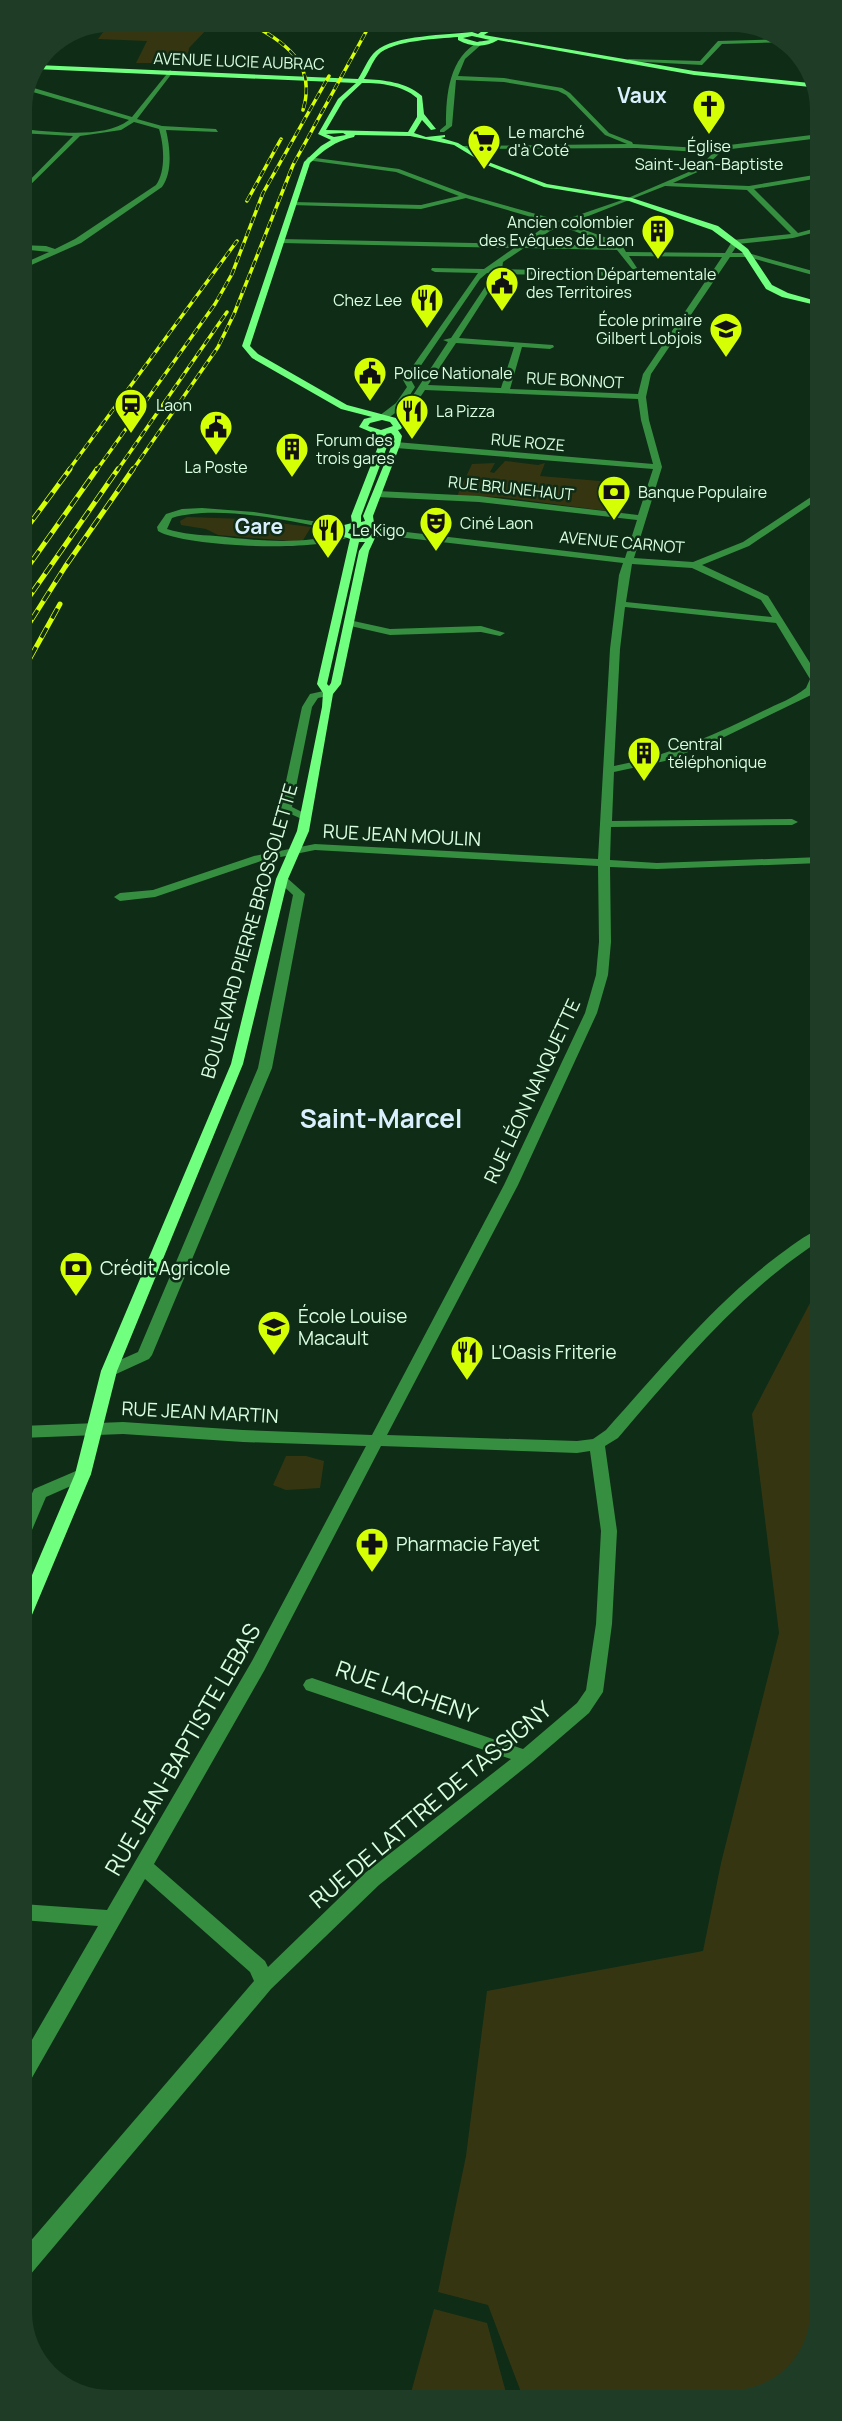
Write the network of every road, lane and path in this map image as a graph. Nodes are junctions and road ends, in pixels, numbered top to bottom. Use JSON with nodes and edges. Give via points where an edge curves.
{"nodes":[{"id":1,"x":466,"y":32,"type":"edge"},
{"id":2,"x":476,"y":32,"type":"edge"},
{"id":3,"x":483,"y":32,"type":"edge"},
{"id":4,"x":495,"y":32,"type":"edge"},
{"id":5,"x":479,"y":34,"type":"junction"},
{"id":6,"x":462,"y":38,"type":"junction"},
{"id":7,"x":489,"y":40,"type":"junction"},
{"id":8,"x":771,"y":41,"type":"edge"},
{"id":9,"x":629,"y":61,"type":"junction"},
{"id":10,"x":44,"y":68,"type":"edge"},
{"id":11,"x":170,"y":72,"type":"junction"},
{"id":12,"x":454,"y":78,"type":"junction"},
{"id":13,"x":807,"y":85,"type":"edge"},
{"id":14,"x":34,"y":90,"type":"edge"},
{"id":15,"x":421,"y":114,"type":"junction"},
{"id":16,"x":132,"y":120,"type":"junction"},
{"id":17,"x":330,"y":120,"type":"junction"},
{"id":18,"x":162,"y":128,"type":"junction"},
{"id":19,"x":433,"y":129,"type":"junction"},
{"id":20,"x":339,"y":130,"type":"junction"},
{"id":21,"x":32,"y":131,"type":"edge"},
{"id":22,"x":216,"y":131,"type":"dead end"},
{"id":23,"x":79,"y":133,"type":"junction"},
{"id":24,"x":411,"y":133,"type":"junction"},
{"id":25,"x":323,"y":134,"type":"junction"},
{"id":26,"x":351,"y":135,"type":"junction"},
{"id":27,"x":445,"y":136,"type":"junction"},
{"id":28,"x":338,"y":139,"type":"junction"},
{"id":29,"x":422,"y":139,"type":"junction"},
{"id":30,"x":810,"y":141,"type":"edge"},
{"id":31,"x":638,"y":146,"type":"junction"},
{"id":32,"x":463,"y":148,"type":"junction"},
{"id":33,"x":717,"y":151,"type":"junction"},
{"id":34,"x":309,"y":159,"type":"junction"},
{"id":35,"x":810,"y":178,"type":"edge"},
{"id":36,"x":32,"y":181,"type":"edge"},
{"id":37,"x":663,"y":185,"type":"junction"},
{"id":38,"x":749,"y":188,"type":"junction"},
{"id":39,"x":466,"y":196,"type":"junction"},
{"id":40,"x":629,"y":199,"type":"junction"},
{"id":41,"x":293,"y":204,"type":"junction"},
{"id":42,"x":561,"y":224,"type":"junction"},
{"id":43,"x":810,"y":231,"type":"edge"},
{"id":44,"x":795,"y":234,"type":"junction"},
{"id":45,"x":281,"y":241,"type":"junction"},
{"id":46,"x":736,"y":242,"type":"junction"},
{"id":47,"x":32,"y":247,"type":"edge"},
{"id":48,"x":518,"y":247,"type":"junction"},
{"id":49,"x":624,"y":251,"type":"junction"},
{"id":50,"x":57,"y":252,"type":"junction"},
{"id":51,"x":728,"y":254,"type":"junction"},
{"id":52,"x":749,"y":255,"type":"junction"},
{"id":53,"x":501,"y":259,"type":"junction"},
{"id":54,"x":32,"y":263,"type":"edge"},
{"id":55,"x":633,"y":268,"type":"dead end"},
{"id":56,"x":435,"y":270,"type":"dead end"},
{"id":57,"x":484,"y":271,"type":"junction"},
{"id":58,"x":497,"y":271,"type":"junction"},
{"id":59,"x":717,"y":271,"type":"junction"},
{"id":60,"x":810,"y":272,"type":"edge"},
{"id":61,"x":810,"y":281,"type":"edge"},
{"id":62,"x":810,"y":301,"type":"edge"},
{"id":63,"x":435,"y":340,"type":"junction"},
{"id":64,"x":453,"y":341,"type":"junction"},
{"id":65,"x":519,"y":345,"type":"junction"},
{"id":66,"x":550,"y":347,"type":"dead end"},
{"id":67,"x":283,"y":373,"type":"junction"},
{"id":68,"x":422,"y":387,"type":"junction"},
{"id":69,"x":505,"y":390,"type":"junction"},
{"id":70,"x":642,"y":397,"type":"junction"},
{"id":71,"x":380,"y":418,"type":"junction"},
{"id":72,"x":362,"y":425,"type":"junction"},
{"id":73,"x":396,"y":427,"type":"junction"},
{"id":74,"x":381,"y":433,"type":"junction"},
{"id":75,"x":396,"y":445,"type":"junction"},
{"id":76,"x":658,"y":467,"type":"junction"},
{"id":77,"x":377,"y":494,"type":"junction"},
{"id":78,"x":810,"y":501,"type":"edge"},
{"id":79,"x":225,"y":513,"type":"junction"},
{"id":80,"x":643,"y":518,"type":"junction"},
{"id":81,"x":357,"y":524,"type":"junction"},
{"id":82,"x":370,"y":524,"type":"junction"},
{"id":83,"x":381,"y":532,"type":"junction"},
{"id":84,"x":348,"y":535,"type":"junction"},
{"id":85,"x":214,"y":538,"type":"junction"},
{"id":86,"x":372,"y":539,"type":"junction"},
{"id":87,"x":629,"y":561,"type":"junction"},
{"id":88,"x":694,"y":565,"type":"junction"},
{"id":89,"x":621,"y":604,"type":"junction"},
{"id":90,"x":781,"y":621,"type":"junction"},
{"id":91,"x":349,"y":623,"type":"junction"},
{"id":92,"x":500,"y":633,"type":"dead end"},
{"id":93,"x":810,"y":666,"type":"edge"},
{"id":94,"x":810,"y":690,"type":"edge"},
{"id":95,"x":328,"y":693,"type":"junction"},
{"id":96,"x":609,"y":770,"type":"junction"},
{"id":97,"x":306,"y":818,"type":"junction"},
{"id":98,"x":792,"y":822,"type":"dead end"},
{"id":99,"x":606,"y":824,"type":"junction"},
{"id":100,"x":294,"y":852,"type":"junction"},
{"id":101,"x":810,"y":861,"type":"edge"},
{"id":102,"x":604,"y":863,"type":"junction"},
{"id":103,"x":282,"y":878,"type":"junction"},
{"id":104,"x":120,"y":897,"type":"dead end"},
{"id":105,"x":810,"y":1240,"type":"edge"},
{"id":106,"x":109,"y":1371,"type":"junction"},
{"id":107,"x":95,"y":1428,"type":"junction"},
{"id":108,"x":32,"y":1431,"type":"edge"},
{"id":109,"x":377,"y":1441,"type":"junction"},
{"id":110,"x":597,"y":1444,"type":"junction"},
{"id":111,"x":83,"y":1474,"type":"junction"},
{"id":112,"x":32,"y":1512,"type":"edge"},
{"id":113,"x":32,"y":1598,"type":"edge"},
{"id":114,"x":312,"y":1685,"type":"dead end"},
{"id":115,"x":526,"y":1757,"type":"junction"},
{"id":116,"x":143,"y":1866,"type":"junction"},
{"id":117,"x":32,"y":1913,"type":"edge"},
{"id":118,"x":113,"y":1919,"type":"junction"},
{"id":119,"x":264,"y":1983,"type":"junction"},
{"id":120,"x":32,"y":2059,"type":"edge"},
{"id":121,"x":32,"y":2255,"type":"edge"}],
"edges":[{"from":1,"to":6,"type":"street"},
{"from":2,"to":5,"type":"street"},
{"from":3,"to":5,"type":"main road"},
{"from":4,"to":7,"type":"main road"},
{"from":5,"to":6,"type":"main road"},
{"from":5,"to":7,"type":"main road"},
{"from":6,"to":7,"type":"main road"},
{"from":6,"to":17,"type":"main road","via":[[400,42],[377,52]]},
{"from":7,"to":9,"type":"main road","via":[[528,42]]},
{"from":7,"to":12,"type":"street","via":[[467,51]]},
{"from":8,"to":9,"type":"street","via":[[720,42],[702,63]]},
{"from":9,"to":13,"type":"main road"},
{"from":10,"to":11,"type":"main road","name":"AVENUE LUCIE AUBRAC"},
{"from":11,"to":15,"type":"main road","name":"AVENUE LUCIE AUBRAC","via":[[384,82],[415,92]]},
{"from":11,"to":16,"type":"street"},
{"from":12,"to":27,"type":"street"},
{"from":12,"to":31,"type":"street","via":[[560,89],[607,134]]},
{"from":14,"to":16,"type":"street"},
{"from":15,"to":19,"type":"main road","name":"AVENUE LUCIE AUBRAC"},
{"from":15,"to":24,"type":"main road"},
{"from":16,"to":18,"type":"street"},
{"from":16,"to":23,"type":"street","via":[[117,129]]},
{"from":17,"to":20,"type":"main road"},
{"from":17,"to":25,"type":"main road"},
{"from":18,"to":22,"type":"street"},
{"from":18,"to":50,"type":"street","via":[[166,133],[165,167],[160,185]]},
{"from":19,"to":24,"type":"main road"},
{"from":19,"to":27,"type":"main road"},
{"from":20,"to":25,"type":"main road"},
{"from":20,"to":26,"type":"main road"},
{"from":21,"to":23,"type":"street"},
{"from":23,"to":36,"type":"street"},
{"from":24,"to":26,"type":"main road"},
{"from":24,"to":29,"type":"main road"},
{"from":25,"to":28,"type":"main road"},
{"from":25,"to":34,"type":"main road"},
{"from":26,"to":28,"type":"main road"},
{"from":26,"to":29,"type":"main road"},
{"from":27,"to":29,"type":"main road"},
{"from":27,"to":32,"type":"main road"},
{"from":28,"to":34,"type":"main road"},
{"from":30,"to":33,"type":"street","via":[[732,145]]},
{"from":31,"to":32,"type":"street"},
{"from":31,"to":33,"type":"street"},
{"from":32,"to":40,"type":"main road","via":[[503,171],[546,186]]},
{"from":33,"to":37,"type":"street","via":[[703,168]]},
{"from":34,"to":39,"type":"street","via":[[397,170]]},
{"from":34,"to":41,"type":"main road"},
{"from":35,"to":38,"type":"street"},
{"from":37,"to":38,"type":"street"},
{"from":37,"to":40,"type":"street"},
{"from":38,"to":44,"type":"street"},
{"from":39,"to":41,"type":"street","via":[[421,207]]},
{"from":39,"to":42,"type":"street"},
{"from":40,"to":42,"type":"street"},
{"from":40,"to":46,"type":"main road","via":[[705,224]]},
{"from":41,"to":45,"type":"main road"},
{"from":42,"to":48,"type":"street"},
{"from":42,"to":49,"type":"street"},
{"from":43,"to":44,"type":"street"},
{"from":44,"to":46,"type":"street"},
{"from":45,"to":48,"type":"street"},
{"from":45,"to":67,"type":"main road","via":[[246,346]]},
{"from":46,"to":51,"type":"street"},
{"from":46,"to":52,"type":"main road"},
{"from":47,"to":50,"type":"street"},
{"from":48,"to":49,"type":"street"},
{"from":48,"to":53,"type":"street"},
{"from":49,"to":51,"type":"street"},
{"from":49,"to":55,"type":"street"},
{"from":50,"to":54,"type":"street"},
{"from":51,"to":52,"type":"street"},
{"from":51,"to":59,"type":"street"},
{"from":52,"to":60,"type":"street"},
{"from":52,"to":61,"type":"street"},
{"from":52,"to":62,"type":"main road","via":[[774,290]]},
{"from":53,"to":57,"type":"street"},
{"from":53,"to":58,"type":"street"},
{"from":56,"to":57,"type":"street"},
{"from":57,"to":58,"type":"street"},
{"from":57,"to":63,"type":"street"},
{"from":58,"to":59,"type":"street"},
{"from":58,"to":64,"type":"street"},
{"from":59,"to":70,"type":"street","via":[[647,374]]},
{"from":63,"to":64,"type":"street"},
{"from":63,"to":71,"type":"street","via":[[406,382],[411,387],[399,405]]},
{"from":64,"to":65,"type":"street"},
{"from":64,"to":68,"type":"street"},
{"from":65,"to":66,"type":"street"},
{"from":65,"to":69,"type":"street"},
{"from":67,"to":71,"type":"main road","via":[[344,407]]},
{"from":67,"to":72,"type":"main road"},
{"from":68,"to":69,"type":"street","name":"RUE BONNOT"},
{"from":68,"to":73,"type":"street"},
{"from":69,"to":70,"type":"street","name":"RUE BONNOT"},
{"from":70,"to":76,"type":"street"},
{"from":71,"to":72,"type":"main road"},
{"from":71,"to":73,"type":"main road"},
{"from":72,"to":74,"type":"main road"},
{"from":73,"to":74,"type":"main road"},
{"from":73,"to":75,"type":"main road"},
{"from":74,"to":81,"type":"main road","via":[[384,444],[356,516]]},
{"from":75,"to":76,"type":"street","name":"RUE ROZE"},
{"from":75,"to":77,"type":"main road"},
{"from":76,"to":80,"type":"street","name":"RUE LÉON NANQUETTE"},
{"from":77,"to":80,"type":"street","name":"RUE BRUNEHAUT","via":[[479,499]]},
{"from":77,"to":82,"type":"main road"},
{"from":78,"to":88,"type":"street","via":[[746,544]]},
{"from":79,"to":84,"type":"street","via":[[303,521]]},
{"from":79,"to":85,"type":"street","via":[[203,524],[203,532]]},
{"from":79,"to":85,"type":"street","via":[[181,511],[169,516],[162,527],[168,533]]},
{"from":80,"to":87,"type":"street","name":"RUE LÉON NANQUETTE"},
{"from":81,"to":82,"type":"main road"},
{"from":81,"to":84,"type":"main road"},
{"from":82,"to":83,"type":"main road"},
{"from":83,"to":86,"type":"main road"},
{"from":83,"to":87,"type":"street","name":"AVENUE CARNOT"},
{"from":84,"to":85,"type":"street","via":[[311,545]]},
{"from":84,"to":86,"type":"main road"},
{"from":84,"to":95,"type":"main road","via":[[322,684]]},
{"from":86,"to":91,"type":"main road","name":"BOULEVARD PIERRE BROSSOLETTE","via":[[365,551]]},
{"from":87,"to":88,"type":"street","name":"AVENUE CARNOT"},
{"from":87,"to":89,"type":"street","name":"RUE LÉON NANQUETTE"},
{"from":88,"to":90,"type":"street","via":[[760,594]]},
{"from":89,"to":90,"type":"street"},
{"from":89,"to":96,"type":"street","name":"RUE LÉON NANQUETTE"},
{"from":90,"to":93,"type":"street"},
{"from":91,"to":92,"type":"street","via":[[390,632],[481,629]]},
{"from":91,"to":95,"type":"main road","name":"BOULEVARD PIERRE BROSSOLETTE","via":[[336,684]]},
{"from":94,"to":96,"type":"street","via":[[675,755]]},
{"from":95,"to":97,"type":"main road","name":"BOULEVARD PIERRE BROSSOLETTE"},
{"from":95,"to":97,"type":"street","via":[[314,696],[307,707],[286,809]]},
{"from":96,"to":99,"type":"street","name":"RUE LÉON NANQUETTE"},
{"from":97,"to":100,"type":"main road","name":"BOULEVARD PIERRE BROSSOLETTE"},
{"from":98,"to":99,"type":"street"},
{"from":99,"to":102,"type":"street","name":"RUE LÉON NANQUETTE"},
{"from":100,"to":102,"type":"street","name":"RUE JEAN MOULIN","via":[[315,847]]},
{"from":100,"to":103,"type":"main road","name":"BOULEVARD PIERRE BROSSOLETTE"},
{"from":100,"to":104,"type":"street","name":"RUE JEAN MOULIN","via":[[258,858],[155,893]]},
{"from":101,"to":102,"type":"street","name":"RUE JEAN MOULIN","via":[[681,867]]},
{"from":102,"to":109,"type":"street","name":"RUE LÉON NANQUETTE","via":[[603,964],[591,1013],[511,1185]]},
{"from":103,"to":106,"type":"main road","name":"BOULEVARD PIERRE BROSSOLETTE","via":[[237,1064]]},
{"from":103,"to":106,"type":"street","via":[[299,894],[265,1068],[144,1355]]},
{"from":105,"to":110,"type":"street","via":[[734,1297],[612,1434]]},
{"from":106,"to":107,"type":"main road","name":"BOULEVARD PIERRE BROSSOLETTE"},
{"from":107,"to":108,"type":"street","name":"RUE JEAN MARTIN"},
{"from":107,"to":109,"type":"street","name":"RUE JEAN MARTIN"},
{"from":107,"to":111,"type":"main road","name":"BOULEVARD PIERRE BROSSOLETTE"},
{"from":109,"to":110,"type":"street","name":"RUE JEAN MARTIN"},
{"from":109,"to":116,"type":"street","name":"RUE JEAN-BAPTISTE LEBAS","via":[[258,1666]]},
{"from":110,"to":115,"type":"street","name":"RUE DE LATTRE DE TASSIGNY","via":[[609,1531],[604,1624],[594,1692],[583,1708]]},
{"from":111,"to":112,"type":"street","via":[[40,1493]]},
{"from":111,"to":113,"type":"main road","name":"BOULEVARD PIERRE BROSSOLETTE"},
{"from":114,"to":115,"type":"street","name":"RUE LACHENY"},
{"from":115,"to":119,"type":"street","name":"RUE DE LATTRE DE TASSIGNY","via":[[372,1880]]},
{"from":116,"to":118,"type":"street","name":"RUE JEAN-BAPTISTE LEBAS"},
{"from":116,"to":119,"type":"street","via":[[258,1967]]},
{"from":117,"to":118,"type":"street"},
{"from":118,"to":120,"type":"street","name":"RUE JEAN-BAPTISTE LEBAS"},
{"from":119,"to":121,"type":"street","name":"RUE DE LATTRE DE TASSIGNY"}]}
